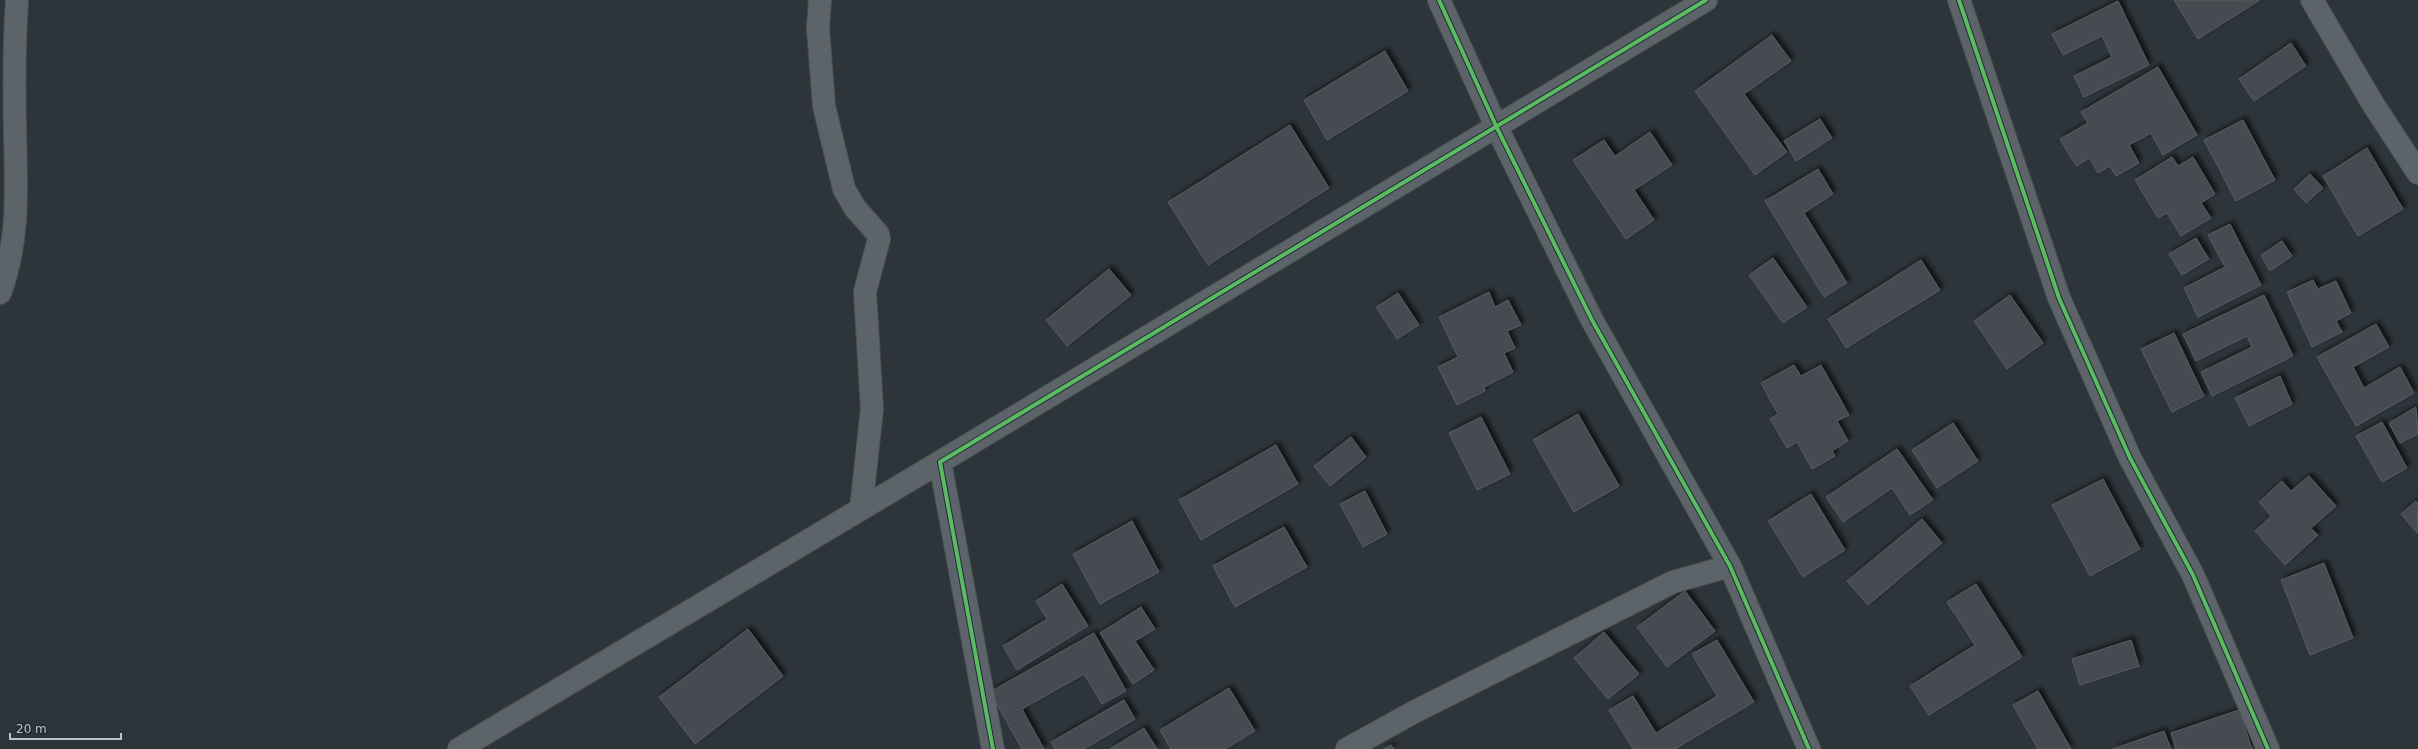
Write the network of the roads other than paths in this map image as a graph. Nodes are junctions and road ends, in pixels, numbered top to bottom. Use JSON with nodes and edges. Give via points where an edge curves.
{"nodes":[{"id":1,"x":17,"y":0,"type":"edge"},
{"id":2,"x":820,"y":0,"type":"edge"},
{"id":3,"x":1439,"y":0,"type":"edge"},
{"id":4,"x":1706,"y":0,"type":"edge"},
{"id":5,"x":1959,"y":0,"type":"edge"},
{"id":6,"x":2312,"y":0,"type":"edge"},
{"id":7,"x":1496,"y":128,"type":"junction"},
{"id":8,"x":2418,"y":173,"type":"edge"},
{"id":9,"x":0,"y":292,"type":"edge"},
{"id":10,"x":940,"y":462,"type":"junction"},
{"id":11,"x":861,"y":509,"type":"junction"},
{"id":12,"x":1730,"y":566,"type":"junction"},
{"id":13,"x":459,"y":749,"type":"edge"},
{"id":14,"x":993,"y":749,"type":"edge"},
{"id":15,"x":1348,"y":749,"type":"edge"},
{"id":16,"x":1809,"y":749,"type":"edge"},
{"id":17,"x":2268,"y":749,"type":"edge"}],
"edges":[{"from":1,"to":9,"type":"street","via":[[13,48],[17,215],[6,277]]},
{"from":2,"to":11,"type":"street","via":[[818,28],[824,106],[844,189],[855,208],[878,234],[865,292],[872,409]]},
{"from":3,"to":7,"type":"street"},
{"from":4,"to":7,"type":"street"},
{"from":5,"to":17,"type":"street","via":[[2059,298],[2130,458],[2193,575]]},
{"from":6,"to":8,"type":"street","via":[[2373,104]]},
{"from":7,"to":10,"type":"street"},
{"from":7,"to":12,"type":"street","via":[[1592,320]]},
{"from":10,"to":11,"type":"street"},
{"from":10,"to":14,"type":"street"},
{"from":11,"to":13,"type":"street"},
{"from":12,"to":15,"type":"street","via":[[1673,582],[1416,711]]},
{"from":12,"to":16,"type":"street"}]}
